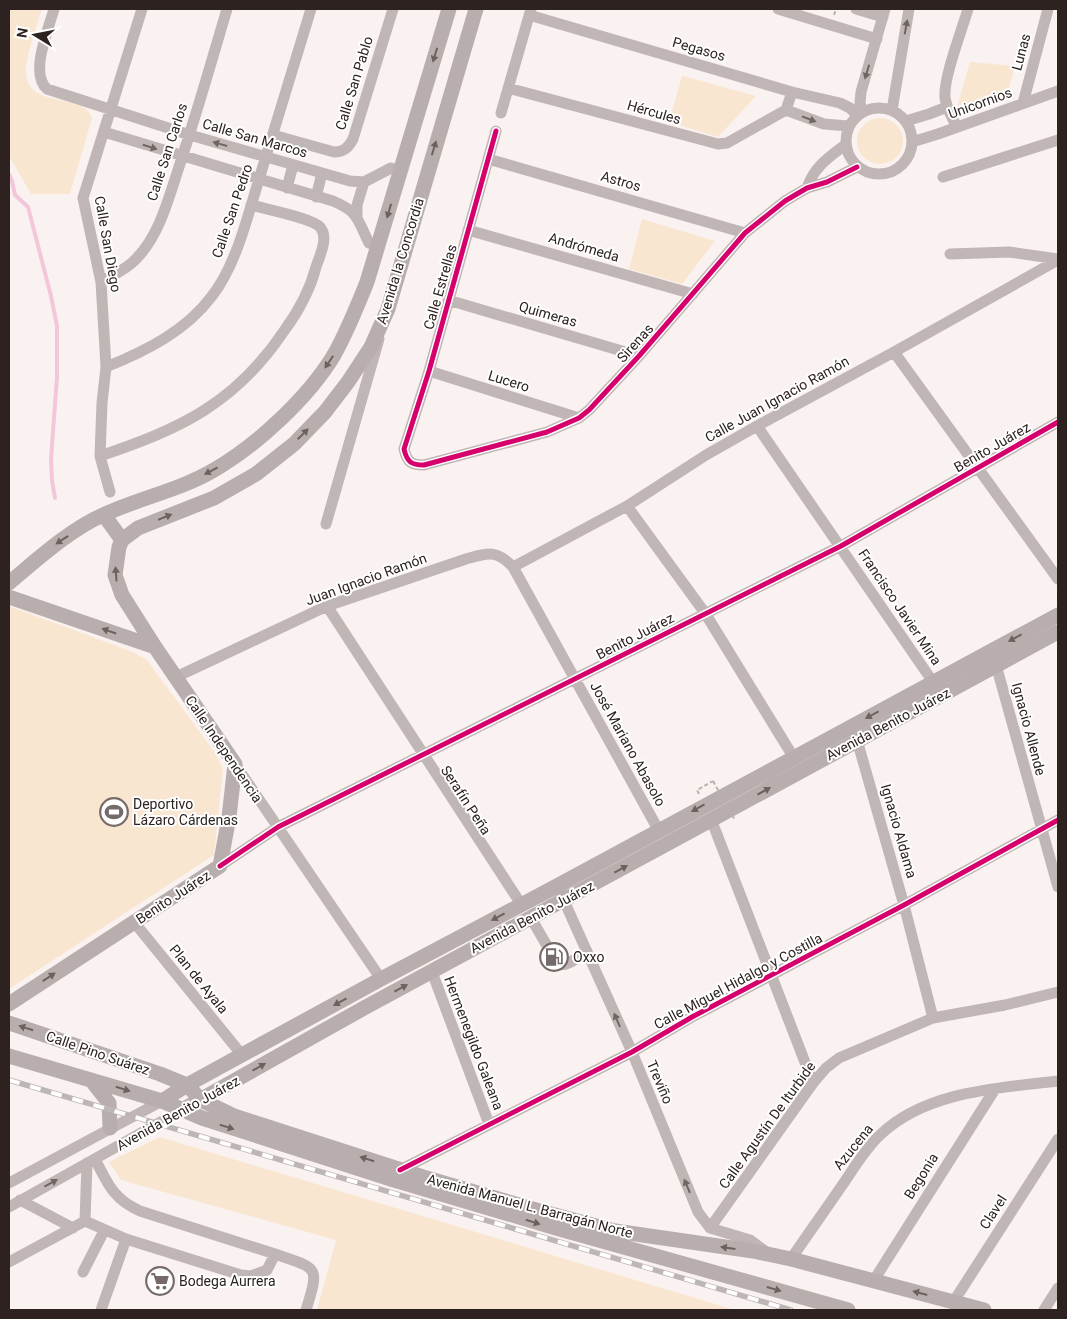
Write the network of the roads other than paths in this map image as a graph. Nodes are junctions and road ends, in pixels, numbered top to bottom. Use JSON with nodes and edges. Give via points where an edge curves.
{"nodes":[{"id":1,"x":54,"y":9,"type":"edge"},
{"id":2,"x":142,"y":9,"type":"edge"},
{"id":3,"x":227,"y":9,"type":"edge"},
{"id":4,"x":311,"y":9,"type":"edge"},
{"id":5,"x":393,"y":9,"type":"edge"},
{"id":6,"x":449,"y":9,"type":"edge"},
{"id":7,"x":476,"y":9,"type":"edge"},
{"id":8,"x":778,"y":9,"type":"edge"},
{"id":9,"x":856,"y":9,"type":"edge"},
{"id":10,"x":909,"y":9,"type":"edge"},
{"id":11,"x":968,"y":9,"type":"edge"},
{"id":12,"x":1048,"y":9,"type":"edge"},
{"id":13,"x":530,"y":12,"type":"edge"},
{"id":14,"x":884,"y":13,"type":"edge"},
{"id":15,"x":877,"y":38,"type":"junction"},
{"id":16,"x":508,"y":88,"type":"junction"},
{"id":17,"x":1058,"y":91,"type":"edge"},
{"id":18,"x":792,"y":92,"type":"junction"},
{"id":19,"x":1023,"y":103,"type":"junction"},
{"id":20,"x":947,"y":107,"type":"junction"},
{"id":21,"x":111,"y":110,"type":"junction"},
{"id":22,"x":786,"y":110,"type":"junction"},
{"id":23,"x":892,"y":110,"type":"junction"},
{"id":24,"x":501,"y":113,"type":"dead end"},
{"id":25,"x":860,"y":114,"type":"junction"},
{"id":26,"x":906,"y":121,"type":"junction"},
{"id":27,"x":848,"y":126,"type":"junction"},
{"id":28,"x":957,"y":127,"type":"junction"},
{"id":29,"x":496,"y":131,"type":"dead end"},
{"id":30,"x":104,"y":132,"type":"junction"},
{"id":31,"x":190,"y":135,"type":"junction"},
{"id":32,"x":273,"y":135,"type":"junction"},
{"id":33,"x":1058,"y":140,"type":"edge"},
{"id":34,"x":912,"y":142,"type":"junction"},
{"id":35,"x":845,"y":145,"type":"junction"},
{"id":36,"x":182,"y":157,"type":"junction"},
{"id":37,"x":266,"y":157,"type":"junction"},
{"id":38,"x":488,"y":158,"type":"junction"},
{"id":39,"x":293,"y":166,"type":"junction"},
{"id":40,"x":857,"y":167,"type":"junction"},
{"id":41,"x":400,"y":171,"type":"junction"},
{"id":42,"x":322,"y":173,"type":"junction"},
{"id":43,"x":943,"y":177,"type":"dead end"},
{"id":44,"x":425,"y":178,"type":"junction"},
{"id":45,"x":259,"y":180,"type":"junction"},
{"id":46,"x":364,"y":182,"type":"junction"},
{"id":47,"x":287,"y":188,"type":"junction"},
{"id":48,"x":807,"y":188,"type":"junction"},
{"id":49,"x":316,"y":197,"type":"junction"},
{"id":50,"x":251,"y":205,"type":"junction"},
{"id":51,"x":357,"y":216,"type":"junction"},
{"id":52,"x":468,"y":230,"type":"junction"},
{"id":53,"x":745,"y":233,"type":"junction"},
{"id":54,"x":379,"y":246,"type":"junction"},
{"id":55,"x":404,"y":253,"type":"junction"},
{"id":56,"x":950,"y":254,"type":"dead end"},
{"id":57,"x":1058,"y":259,"type":"edge"},
{"id":58,"x":101,"y":282,"type":"junction"},
{"id":59,"x":693,"y":294,"type":"junction"},
{"id":60,"x":448,"y":300,"type":"junction"},
{"id":61,"x":388,"y":309,"type":"junction"},
{"id":62,"x":894,"y":352,"type":"junction"},
{"id":63,"x":639,"y":356,"type":"junction"},
{"id":64,"x":106,"y":367,"type":"junction"},
{"id":65,"x":429,"y":371,"type":"junction"},
{"id":66,"x":579,"y":418,"type":"junction"},
{"id":67,"x":1058,"y":422,"type":"edge"},
{"id":68,"x":757,"y":426,"type":"junction"},
{"id":69,"x":404,"y":449,"type":"joint"},
{"id":70,"x":100,"y":456,"type":"junction"},
{"id":71,"x":978,"y":468,"type":"junction"},
{"id":72,"x":110,"y":492,"type":"dead end"},
{"id":73,"x":627,"y":506,"type":"junction"},
{"id":74,"x":104,"y":515,"type":"junction"},
{"id":75,"x":326,"y":524,"type":"dead end"},
{"id":76,"x":122,"y":540,"type":"junction"},
{"id":77,"x":841,"y":546,"type":"junction"},
{"id":78,"x":513,"y":566,"type":"junction"},
{"id":79,"x":1058,"y":579,"type":"edge"},
{"id":80,"x":9,"y":583,"type":"edge"},
{"id":81,"x":9,"y":596,"type":"edge"},
{"id":82,"x":327,"y":606,"type":"junction"},
{"id":83,"x":705,"y":613,"type":"junction"},
{"id":84,"x":1058,"y":615,"type":"edge"},
{"id":85,"x":1058,"y":632,"type":"edge"},
{"id":86,"x":155,"y":647,"type":"junction"},
{"id":87,"x":996,"y":665,"type":"junction"},
{"id":88,"x":176,"y":677,"type":"junction"},
{"id":89,"x":576,"y":679,"type":"junction"},
{"id":90,"x":934,"y":682,"type":"junction"},
{"id":91,"x":857,"y":740,"type":"junction"},
{"id":92,"x":423,"y":754,"type":"junction"},
{"id":93,"x":794,"y":758,"type":"junction"},
{"id":94,"x":235,"y":764,"type":"junction"},
{"id":95,"x":711,"y":819,"type":"junction"},
{"id":96,"x":1058,"y":820,"type":"edge"},
{"id":97,"x":278,"y":827,"type":"junction"},
{"id":98,"x":1041,"y":830,"type":"junction"},
{"id":99,"x":659,"y":831,"type":"junction"},
{"id":100,"x":220,"y":866,"type":"junction"},
{"id":101,"x":557,"y":886,"type":"junction"},
{"id":102,"x":1058,"y":888,"type":"edge"},
{"id":103,"x":564,"y":901,"type":"junction"},
{"id":104,"x":521,"y":904,"type":"junction"},
{"id":105,"x":904,"y":905,"type":"junction"},
{"id":106,"x":531,"y":918,"type":"junction"},
{"id":107,"x":134,"y":922,"type":"junction"},
{"id":108,"x":550,"y":951,"type":"dead end"},
{"id":109,"x":587,"y":951,"type":"junction"},
{"id":110,"x":557,"y":964,"type":"dead end"},
{"id":111,"x":432,"y":972,"type":"junction"},
{"id":112,"x":772,"y":974,"type":"junction"},
{"id":113,"x":381,"y":979,"type":"junction"},
{"id":114,"x":1058,"y":992,"type":"edge"},
{"id":115,"x":9,"y":1004,"type":"edge"},
{"id":116,"x":933,"y":1018,"type":"junction"},
{"id":117,"x":9,"y":1023,"type":"edge"},
{"id":118,"x":632,"y":1052,"type":"junction"},
{"id":119,"x":9,"y":1056,"type":"edge"},
{"id":120,"x":242,"y":1056,"type":"junction"},
{"id":121,"x":90,"y":1079,"type":"junction"},
{"id":122,"x":1058,"y":1081,"type":"edge"},
{"id":123,"x":813,"y":1083,"type":"junction"},
{"id":124,"x":187,"y":1086,"type":"junction"},
{"id":125,"x":995,"y":1089,"type":"junction"},
{"id":126,"x":201,"y":1100,"type":"junction"},
{"id":127,"x":162,"y":1101,"type":"junction"},
{"id":128,"x":182,"y":1110,"type":"junction"},
{"id":129,"x":489,"y":1124,"type":"junction"},
{"id":130,"x":110,"y":1128,"type":"junction"},
{"id":131,"x":1058,"y":1139,"type":"edge"},
{"id":132,"x":91,"y":1161,"type":"junction"},
{"id":133,"x":400,"y":1170,"type":"junction"},
{"id":134,"x":9,"y":1183,"type":"edge"},
{"id":135,"x":20,"y":1200,"type":"junction"},
{"id":136,"x":9,"y":1207,"type":"edge"},
{"id":137,"x":85,"y":1222,"type":"junction"},
{"id":138,"x":73,"y":1228,"type":"junction"},
{"id":139,"x":710,"y":1228,"type":"junction"},
{"id":140,"x":104,"y":1231,"type":"junction"},
{"id":141,"x":126,"y":1239,"type":"junction"},
{"id":142,"x":275,"y":1254,"type":"junction"},
{"id":143,"x":769,"y":1254,"type":"junction"},
{"id":144,"x":791,"y":1259,"type":"junction"},
{"id":145,"x":9,"y":1262,"type":"edge"},
{"id":146,"x":83,"y":1272,"type":"dead end"},
{"id":147,"x":874,"y":1280,"type":"junction"},
{"id":148,"x":1058,"y":1288,"type":"edge"},
{"id":149,"x":954,"y":1302,"type":"junction"},
{"id":150,"x":101,"y":1310,"type":"edge"},
{"id":151,"x":306,"y":1310,"type":"edge"},
{"id":152,"x":848,"y":1310,"type":"edge"},
{"id":153,"x":984,"y":1310,"type":"edge"},
{"id":154,"x":1044,"y":1310,"type":"edge"}],
"edges":[{"from":1,"to":21,"type":"street","name":"Calle San Marcos","via":[[39,64],[44,86]]},
{"from":2,"to":21,"type":"street","name":"Calle San Diego"},
{"from":3,"to":31,"type":"street","name":"Calle San Carlos"},
{"from":4,"to":32,"type":"street","name":"Calle San Pedro"},
{"from":5,"to":32,"type":"street","name":"Calle San Pablo","via":[[349,147],[334,152]]},
{"from":6,"to":41,"type":"main road","name":"Avenida la Concordia","one_way":true},
{"from":44,"to":7,"type":"main road","name":"Avenida la Concordia","one_way":true},
{"from":8,"to":15,"type":"street"},
{"from":9,"to":14,"type":"street"},
{"from":23,"to":10,"type":"street","one_way":true},
{"from":11,"to":20,"type":"street","via":[[947,80]]},
{"from":12,"to":19,"type":"street","name":"Lunas"},
{"from":13,"to":16,"type":"street"},
{"from":13,"to":18,"type":"street","name":"Pegasos"},
{"from":14,"to":15,"type":"street"},
{"from":15,"to":25,"type":"street","one_way":true,"via":[[861,92]]},
{"from":16,"to":22,"type":"street","name":"Hércules","via":[[718,144],[727,143]]},
{"from":16,"to":24,"type":"street"},
{"from":17,"to":19,"type":"street","name":"Unicornios"},
{"from":18,"to":22,"type":"street"},
{"from":18,"to":25,"type":"street","name":"Pegasos","via":[[845,105]]},
{"from":19,"to":28,"type":"street","name":"Unicornios"},
{"from":20,"to":26,"type":"street"},
{"from":20,"to":28,"type":"street"},
{"from":21,"to":30,"type":"street","name":"Calle San Diego"},
{"from":21,"to":31,"type":"street","name":"Calle San Marcos"},
{"from":22,"to":27,"type":"street","one_way":true,"via":[[815,121]]},
{"from":23,"to":25,"type":"street","via":[[872,108]]},
{"from":23,"to":26,"type":"street"},
{"from":25,"to":27,"type":"street"},
{"from":26,"to":34,"type":"street"},
{"from":27,"to":35,"type":"street"},
{"from":28,"to":34,"type":"street","name":"Unicornios"},
{"from":29,"to":38,"type":"street","name":"Calle Estrellas"},
{"from":30,"to":36,"type":"street","one_way":true},
{"from":30,"to":58,"type":"street","name":"Calle San Diego","via":[[83,198]]},
{"from":31,"to":36,"type":"street","name":"Calle San Carlos"},
{"from":37,"to":31,"type":"street","name":"Calle San Marcos","one_way":true},
{"from":32,"to":37,"type":"street","name":"Calle San Pedro"},
{"from":33,"to":43,"type":"street"},
{"from":34,"to":40,"type":"street","via":[[909,157],[892,172],[870,174]]},
{"from":35,"to":40,"type":"street"},
{"from":35,"to":48,"type":"street","via":[[819,165]]},
{"from":36,"to":45,"type":"street"},
{"from":36,"to":58,"type":"street","name":"Calle San Carlos","via":[[163,213],[147,245],[126,268]]},
{"from":37,"to":39,"type":"street","name":"Calle San Marcos"},
{"from":37,"to":45,"type":"street","name":"Calle San Pedro"},
{"from":38,"to":52,"type":"street","name":"Calle Estrellas"},
{"from":38,"to":53,"type":"street","name":"Astros"},
{"from":39,"to":42,"type":"street","name":"Calle San Marcos"},
{"from":39,"to":47,"type":"street"},
{"from":40,"to":48,"type":"street","name":"Sirenas"},
{"from":41,"to":44,"type":"main road"},
{"from":41,"to":46,"type":"street","via":[[391,168]]},
{"from":41,"to":54,"type":"main road","name":"Avenida la Concordia","one_way":true},
{"from":42,"to":46,"type":"street","name":"Calle San Marcos"},
{"from":42,"to":49,"type":"street"},
{"from":44,"to":55,"type":"main road","name":"Avenida la Concordia"},
{"from":45,"to":47,"type":"street"},
{"from":45,"to":50,"type":"street","name":"Calle San Pedro"},
{"from":46,"to":51,"type":"street"},
{"from":47,"to":49,"type":"street"},
{"from":48,"to":53,"type":"street","name":"Sirenas"},
{"from":49,"to":51,"type":"street","via":[[342,205]]},
{"from":50,"to":64,"type":"street","name":"Calle San Pedro","via":[[232,260],[212,296],[189,321],[164,340]]},
{"from":50,"to":70,"type":"street","via":[[310,221],[323,233],[315,272],[296,313],[269,354],[240,385],[216,403],[186,422]]},
{"from":51,"to":54,"type":"street","via":[[369,243]]},
{"from":52,"to":59,"type":"street","name":"Andrómeda"},
{"from":52,"to":60,"type":"street","name":"Calle Estrellas"},
{"from":53,"to":59,"type":"street","name":"Sirenas"},
{"from":54,"to":55,"type":"main road"},
{"from":54,"to":74,"type":"main road","name":"Avenida la Concordia","one_way":true,"via":[[358,305],[334,355],[316,381],[281,419],[214,470]]},
{"from":55,"to":61,"type":"main road","name":"Avenida la Concordia"},
{"from":56,"to":57,"type":"street","via":[[1009,252]]},
{"from":57,"to":62,"type":"street","name":"Calle Juan Ignacio Ramón"},
{"from":58,"to":64,"type":"street","name":"Calle San Diego"},
{"from":59,"to":63,"type":"street","name":"Sirenas"},
{"from":60,"to":63,"type":"street","name":"Quimeras"},
{"from":60,"to":65,"type":"street","name":"Calle Estrellas"},
{"from":61,"to":75,"type":"street"},
{"from":76,"to":61,"type":"main road","name":"Avenida la Concordia","one_way":true,"via":[[138,528],[214,498],[256,474],[294,444],[348,382],[371,347]]},
{"from":62,"to":68,"type":"street","name":"Calle Juan Ignacio Ramón"},
{"from":62,"to":71,"type":"street"},
{"from":63,"to":66,"type":"street","name":"Sirenas"},
{"from":64,"to":70,"type":"street","name":"Calle San Diego"},
{"from":65,"to":66,"type":"street","name":"Lucero"},
{"from":65,"to":69,"type":"street","name":"Calle Estrellas"},
{"from":66,"to":69,"type":"street","name":"Sirenas","via":[[547,432],[424,465],[410,463]]},
{"from":67,"to":71,"type":"street","name":"Benito Juárez"},
{"from":68,"to":73,"type":"street","name":"Calle Juan Ignacio Ramón"},
{"from":68,"to":77,"type":"street","name":"Francisco Javier Mina"},
{"from":70,"to":72,"type":"street","name":"Calle San Diego"},
{"from":71,"to":77,"type":"street","name":"Benito Juárez"},
{"from":71,"to":79,"type":"street"},
{"from":73,"to":78,"type":"street","name":"Calle Juan Ignacio Ramón"},
{"from":73,"to":83,"type":"street"},
{"from":74,"to":76,"type":"main road"},
{"from":74,"to":80,"type":"main road","name":"Avenida la Concordia","one_way":true,"via":[[52,548]]},
{"from":86,"to":76,"type":"main road","name":"Calle Independencia","one_way":true,"via":[[117,585],[115,565]]},
{"from":77,"to":83,"type":"street","name":"Benito Juárez"},
{"from":77,"to":90,"type":"street","name":"Francisco Javier Mina"},
{"from":78,"to":82,"type":"street","name":"Juan Ignacio Ramón","via":[[495,553],[486,553]]},
{"from":78,"to":89,"type":"street","name":"José Mariano Abasolo"},
{"from":86,"to":81,"type":"main road","one_way":true},
{"from":82,"to":88,"type":"street","name":"Juan Ignacio Ramón"},
{"from":82,"to":92,"type":"street","name":"Serafín Peña"},
{"from":83,"to":89,"type":"street","name":"Benito Juárez"},
{"from":83,"to":93,"type":"street"},
{"from":84,"to":90,"type":"main road","name":"Avenida Benito Juárez","one_way":true},
{"from":85,"to":87,"type":"main road","name":"Avenida Benito Juárez"},
{"from":86,"to":88,"type":"main road","name":"Calle Independencia"},
{"from":87,"to":91,"type":"main road","name":"Avenida Benito Juárez"},
{"from":87,"to":98,"type":"street","name":"Ignacio Allende"},
{"from":88,"to":94,"type":"main road","name":"Calle Independencia"},
{"from":89,"to":92,"type":"street","name":"Benito Juárez"},
{"from":89,"to":99,"type":"street","name":"José Mariano Abasolo"},
{"from":90,"to":93,"type":"main road","name":"Avenida Benito Juárez","one_way":true},
{"from":95,"to":91,"type":"main road","name":"Avenida Benito Juárez","one_way":true},
{"from":91,"to":105,"type":"street","name":"Ignacio Aldama"},
{"from":92,"to":97,"type":"street","name":"Benito Juárez"},
{"from":92,"to":104,"type":"street","name":"Serafín Peña"},
{"from":93,"to":99,"type":"main road","name":"Avenida Benito Juárez","one_way":true},
{"from":94,"to":97,"type":"street","name":"Calle Independencia"},
{"from":94,"to":100,"type":"main road","via":[[230,818]]},
{"from":103,"to":95,"type":"main road","name":"Avenida Benito Juárez","one_way":true},
{"from":95,"to":112,"type":"street"},
{"from":96,"to":98,"type":"street","name":"Calle Miguel Hidalgo y Costilla"},
{"from":97,"to":100,"type":"street","name":"Benito Juárez"},
{"from":97,"to":113,"type":"street","name":"Calle Independencia"},
{"from":98,"to":102,"type":"street","name":"Ignacio Allende"},
{"from":98,"to":105,"type":"street","name":"Calle Miguel Hidalgo y Costilla"},
{"from":99,"to":101,"type":"main road","name":"Avenida Benito Juárez"},
{"from":100,"to":107,"type":"main road","name":"Benito Juárez"},
{"from":101,"to":103,"type":"street","name":"Treviño"},
{"from":101,"to":104,"type":"main road","name":"Avenida Benito Juárez"},
{"from":103,"to":106,"type":"main road","name":"Avenida Benito Juárez"},
{"from":103,"to":109,"type":"street","name":"Treviño"},
{"from":104,"to":113,"type":"main road","name":"Avenida Benito Juárez","one_way":true},
{"from":105,"to":112,"type":"street","name":"Calle Miguel Hidalgo y Costilla"},
{"from":105,"to":116,"type":"street","name":"Ignacio Aldama"},
{"from":106,"to":108,"type":"street"},
{"from":106,"to":111,"type":"main road","name":"Avenida Benito Juárez"},
{"from":115,"to":107,"type":"main road","name":"Benito Juárez","one_way":true},
{"from":107,"to":120,"type":"street","name":"Plan de Ayala"},
{"from":109,"to":110,"type":"street","via":[[562,966]]},
{"from":118,"to":109,"type":"street","name":"Treviño","one_way":true},
{"from":126,"to":111,"type":"main road","name":"Avenida Benito Juárez","one_way":true},
{"from":111,"to":129,"type":"street","name":"Hermenegildo Galeana"},
{"from":112,"to":118,"type":"street","name":"Calle Miguel Hidalgo y Costilla"},
{"from":112,"to":123,"type":"street"},
{"from":113,"to":120,"type":"main road","name":"Avenida Benito Juárez","one_way":true},
{"from":114,"to":116,"type":"street","name":"Calle Agustín De Iturbide"},
{"from":116,"to":123,"type":"street","name":"Calle Agustín De Iturbide","via":[[840,1058]]},
{"from":124,"to":117,"type":"main road","name":"Calle Pino Suárez","one_way":true,"via":[[153,1071]]},
{"from":118,"to":129,"type":"street","name":"Calle Miguel Hidalgo y Costilla"},
{"from":139,"to":118,"type":"street","name":"Treviño","one_way":true,"via":[[698,1212]]},
{"from":119,"to":121,"type":"main road","name":"Calle Pino Suárez"},
{"from":120,"to":124,"type":"main road","name":"Avenida Benito Juárez"},
{"from":121,"to":127,"type":"main road","name":"Calle Pino Suárez","one_way":true},
{"from":121,"to":130,"type":"main road","via":[[109,1103]]},
{"from":122,"to":125,"type":"street","name":"Azucena"},
{"from":123,"to":139,"type":"street","name":"Calle Agustín De Iturbide"},
{"from":124,"to":126,"type":"main road","name":"Avenida Manuel L. Barragán Norte"},
{"from":124,"to":127,"type":"main road","name":"Avenida Benito Juárez"},
{"from":125,"to":144,"type":"street","name":"Azucena","via":[[933,1103],[900,1119],[879,1136]]},
{"from":125,"to":147,"type":"street","name":"Begonia"},
{"from":126,"to":128,"type":"main road","name":"Avenida Benito Juárez"},
{"from":133,"to":126,"type":"main road","name":"Avenida Manuel L. Barragán Norte","one_way":true,"via":[[234,1116]]},
{"from":127,"to":128,"type":"main road","name":"Calle Pino Suárez"},
{"from":127,"to":130,"type":"street","name":"Avenida Benito Juárez"},
{"from":128,"to":132,"type":"street","name":"Avenida Benito Juárez"},
{"from":128,"to":152,"type":"main road","name":"Avenida Manuel L. Barragán Norte","one_way":true,"via":[[470,1203]]},
{"from":129,"to":133,"type":"street","name":"Calle Miguel Hidalgo y Costilla"},
{"from":130,"to":134,"type":"street","name":"Avenida Benito Juárez"},
{"from":131,"to":149,"type":"street","name":"Clavel"},
{"from":135,"to":132,"type":"street","name":"Avenida Benito Juárez","one_way":true},
{"from":132,"to":137,"type":"street"},
{"from":132,"to":142,"type":"street","via":[[127,1206]]},
{"from":143,"to":133,"type":"main road","name":"Avenida Manuel L. Barragán Norte","one_way":true,"via":[[615,1231]]},
{"from":135,"to":136,"type":"street","name":"Avenida Benito Juárez"},
{"from":135,"to":138,"type":"street"},
{"from":137,"to":138,"type":"street"},
{"from":137,"to":140,"type":"street"},
{"from":138,"to":145,"type":"street"},
{"from":139,"to":143,"type":"street","via":[[750,1240]]},
{"from":140,"to":141,"type":"street"},
{"from":140,"to":146,"type":"street"},
{"from":141,"to":142,"type":"street","via":[[241,1275],[252,1276],[267,1270]]},
{"from":141,"to":150,"type":"street"},
{"from":142,"to":151,"type":"street","via":[[312,1269],[314,1282]]},
{"from":143,"to":144,"type":"main road","name":"Avenida Manuel L. Barragán Norte"},
{"from":144,"to":147,"type":"main road","name":"Avenida Manuel L. Barragán Norte"},
{"from":149,"to":147,"type":"main road","name":"Avenida Manuel L. Barragán Norte","one_way":true},
{"from":148,"to":154,"type":"street"},
{"from":149,"to":153,"type":"main road","name":"Avenida Manuel L. Barragán Norte"}]}
